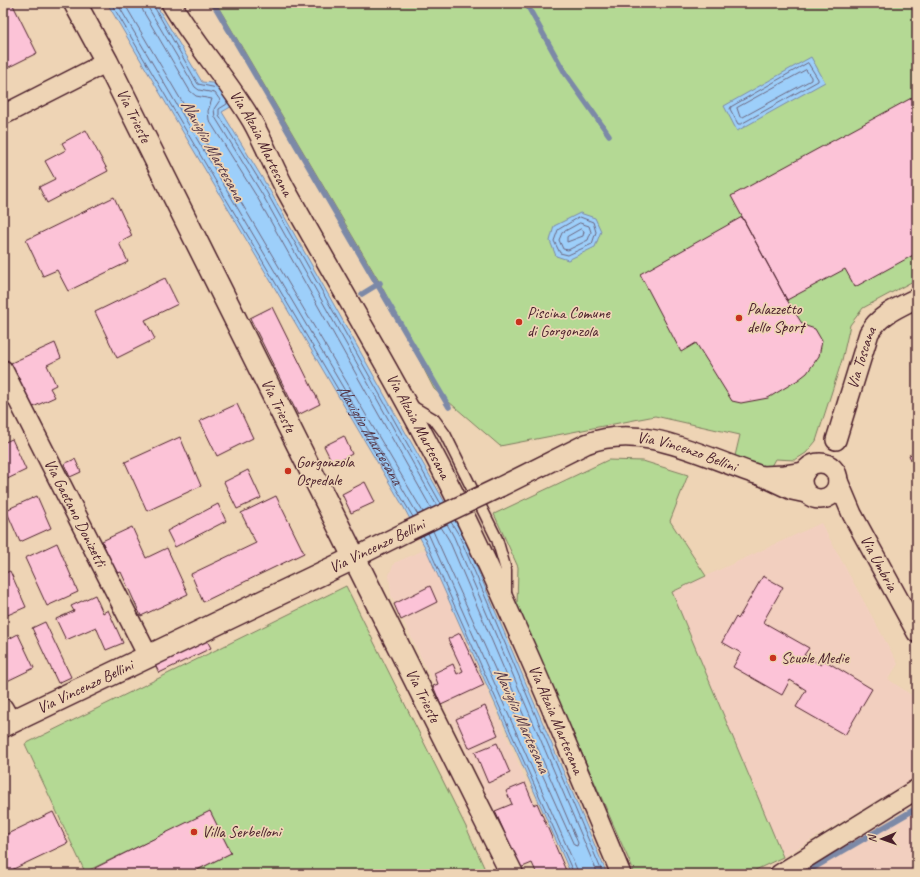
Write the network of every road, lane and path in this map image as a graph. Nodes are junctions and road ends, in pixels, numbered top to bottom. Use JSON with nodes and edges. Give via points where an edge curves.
{"nodes":[{"id":1,"x":75,"y":3,"type":"edge"},
{"id":2,"x":171,"y":3,"type":"edge"},
{"id":3,"x":106,"y":62,"type":"junction"},
{"id":4,"x":3,"y":115,"type":"edge"},
{"id":5,"x":917,"y":298,"type":"edge"},
{"id":6,"x":3,"y":370,"type":"edge"},
{"id":7,"x":836,"y":440,"type":"junction"},
{"id":8,"x":811,"y":467,"type":"junction"},
{"id":9,"x":762,"y":476,"type":"junction"},
{"id":10,"x":836,"y":476,"type":"junction"},
{"id":11,"x":806,"y":493,"type":"junction"},
{"id":12,"x":827,"y":498,"type":"junction"},
{"id":13,"x":852,"y":514,"type":"junction"},
{"id":14,"x":354,"y":558,"type":"junction"},
{"id":15,"x":917,"y":633,"type":"edge"},
{"id":16,"x":148,"y":656,"type":"junction"},
{"id":17,"x":6,"y":719,"type":"edge"},
{"id":18,"x":917,"y":789,"type":"edge"},
{"id":19,"x":512,"y":874,"type":"edge"},
{"id":20,"x":621,"y":874,"type":"edge"},
{"id":21,"x":780,"y":874,"type":"edge"}],
"edges":[{"from":1,"to":3,"type":"street","name":"Via Trieste"},
{"from":2,"to":20,"type":"street","name":"Via Alzaia Martesana","via":[[251,120],[286,190],[407,403],[531,658]]},
{"from":3,"to":4,"type":"street"},
{"from":3,"to":14,"type":"street","name":"Via Trieste"},
{"from":5,"to":7,"type":"street","name":"Via Toscana","via":[[877,321],[869,333]]},
{"from":6,"to":16,"type":"street","name":"Via Gaetano Donizetti"},
{"from":7,"to":8,"type":"street","name":"Via Toscana"},
{"from":7,"to":10,"type":"street","name":"Via Toscana"},
{"from":8,"to":9,"type":"street","name":"Via Vincenzo Bellini","via":[[788,475]]},
{"from":8,"to":10,"type":"street","via":[[828,466]]},
{"from":8,"to":11,"type":"street","via":[[802,485]]},
{"from":9,"to":11,"type":"street","name":"Via Vincenzo Bellini","via":[[792,490]]},
{"from":9,"to":14,"type":"street","name":"Via Vincenzo Bellini","bridge":true,"via":[[662,442],[621,438],[599,440],[586,444]]},
{"from":10,"to":12,"type":"street","via":[[835,491]]},
{"from":10,"to":13,"type":"street","name":"Via Umbria"},
{"from":11,"to":12,"type":"street","via":[[816,499]]},
{"from":12,"to":13,"type":"street","name":"Via Umbria"},
{"from":13,"to":15,"type":"street","name":"Via Umbria"},
{"from":14,"to":16,"type":"street","name":"Via Vincenzo Bellini"},
{"from":14,"to":19,"type":"street","name":"Via Trieste"},
{"from":16,"to":17,"type":"street","name":"Via Vincenzo Bellini"},
{"from":18,"to":21,"type":"street"}]}
